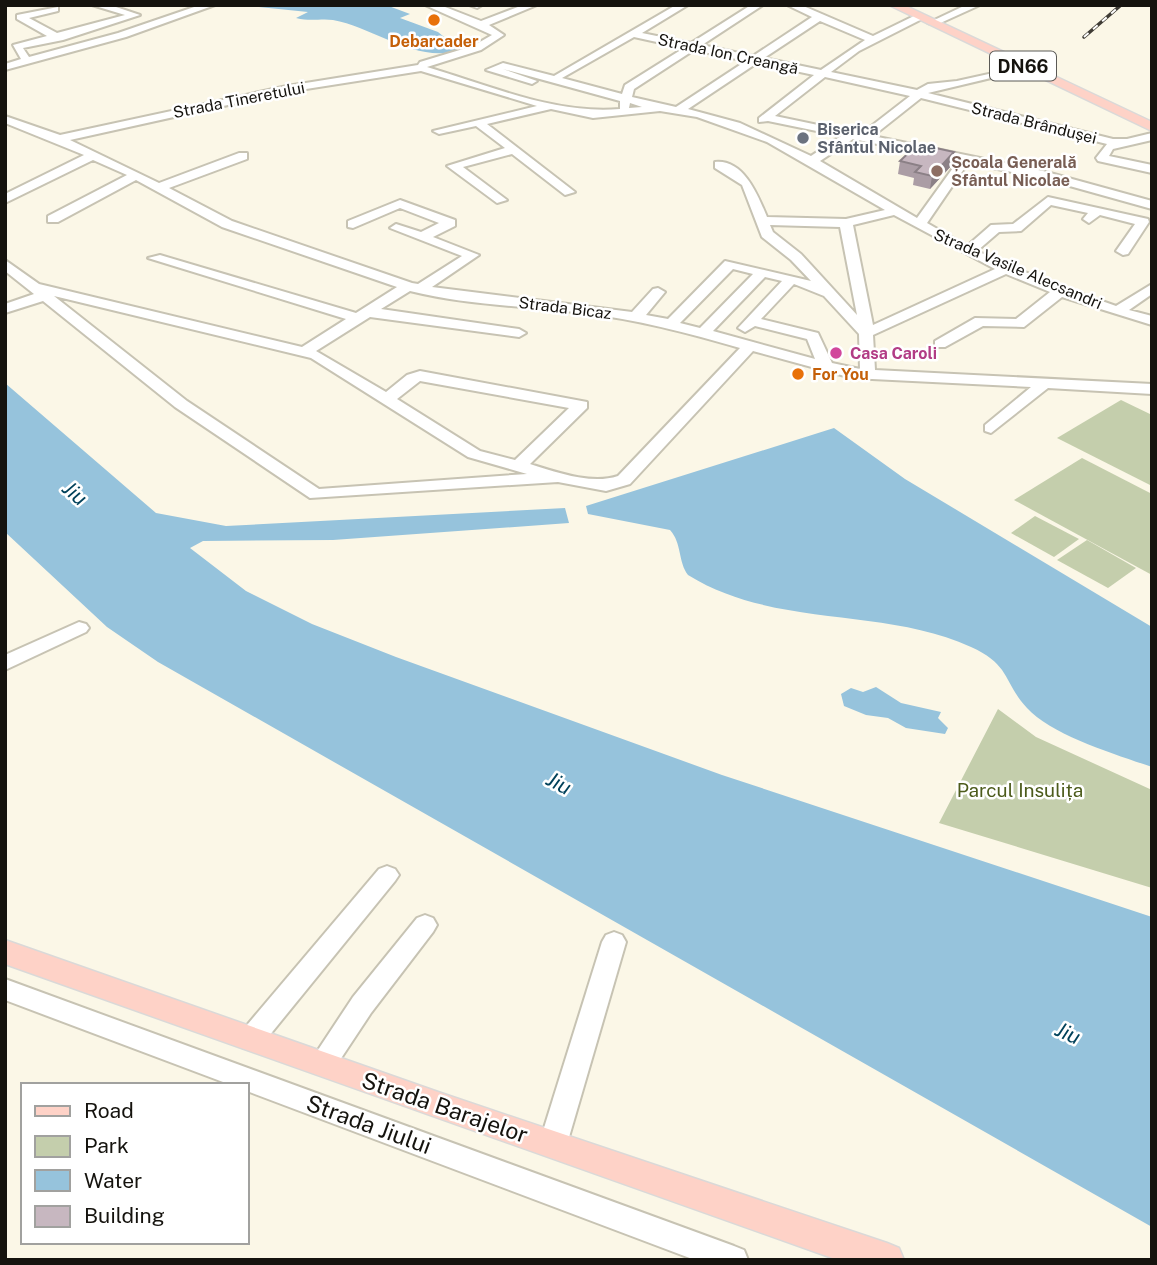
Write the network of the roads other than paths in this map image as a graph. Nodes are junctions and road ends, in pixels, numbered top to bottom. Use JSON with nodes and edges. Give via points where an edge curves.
{"nodes":[{"id":1,"x":97,"y":5,"type":"edge"},
{"id":2,"x":210,"y":5,"type":"edge"},
{"id":3,"x":430,"y":5,"type":"edge"},
{"id":4,"x":532,"y":5,"type":"edge"},
{"id":5,"x":683,"y":5,"type":"edge"},
{"id":6,"x":758,"y":5,"type":"edge"},
{"id":7,"x":792,"y":5,"type":"edge"},
{"id":8,"x":975,"y":5,"type":"edge"},
{"id":9,"x":902,"y":6,"type":"edge"},
{"id":10,"x":55,"y":9,"type":"dead end"},
{"id":11,"x":111,"y":10,"type":"junction"},
{"id":12,"x":135,"y":15,"type":"junction"},
{"id":13,"x":819,"y":17,"type":"junction"},
{"id":14,"x":919,"y":17,"type":"junction"},
{"id":15,"x":163,"y":22,"type":"junction"},
{"id":16,"x":933,"y":23,"type":"junction"},
{"id":17,"x":480,"y":25,"type":"junction"},
{"id":18,"x":40,"y":29,"type":"junction"},
{"id":19,"x":633,"y":34,"type":"junction"},
{"id":20,"x":55,"y":36,"type":"junction"},
{"id":21,"x":871,"y":39,"type":"junction"},
{"id":22,"x":79,"y":47,"type":"junction"},
{"id":23,"x":693,"y":47,"type":"junction"},
{"id":24,"x":755,"y":60,"type":"junction"},
{"id":25,"x":27,"y":61,"type":"junction"},
{"id":26,"x":422,"y":66,"type":"junction"},
{"id":27,"x":5,"y":67,"type":"edge"},
{"id":28,"x":1025,"y":67,"type":"junction"},
{"id":29,"x":823,"y":75,"type":"junction"},
{"id":30,"x":559,"y":76,"type":"dead end"},
{"id":31,"x":518,"y":89,"type":"dead end"},
{"id":32,"x":917,"y":93,"type":"junction"},
{"id":33,"x":626,"y":98,"type":"junction"},
{"id":34,"x":551,"y":106,"type":"junction"},
{"id":35,"x":660,"y":108,"type":"junction"},
{"id":36,"x":680,"y":110,"type":"junction"},
{"id":37,"x":622,"y":111,"type":"junction"},
{"id":38,"x":769,"y":118,"type":"junction"},
{"id":39,"x":5,"y":119,"type":"edge"},
{"id":40,"x":478,"y":122,"type":"junction"},
{"id":41,"x":1152,"y":127,"type":"edge"},
{"id":42,"x":739,"y":128,"type":"junction"},
{"id":43,"x":439,"y":131,"type":"dead end"},
{"id":44,"x":857,"y":136,"type":"junction"},
{"id":45,"x":1152,"y":136,"type":"edge"},
{"id":46,"x":59,"y":139,"type":"junction"},
{"id":47,"x":1120,"y":143,"type":"junction"},
{"id":48,"x":513,"y":150,"type":"junction"},
{"id":49,"x":93,"y":155,"type":"junction"},
{"id":50,"x":243,"y":156,"type":"dead end"},
{"id":51,"x":965,"y":159,"type":"junction"},
{"id":52,"x":813,"y":160,"type":"junction"},
{"id":53,"x":719,"y":165,"type":"dead end"},
{"id":54,"x":1152,"y":169,"type":"edge"},
{"id":55,"x":136,"y":175,"type":"junction"},
{"id":56,"x":159,"y":187,"type":"junction"},
{"id":57,"x":1096,"y":189,"type":"junction"},
{"id":58,"x":569,"y":192,"type":"dead end"},
{"id":59,"x":5,"y":199,"type":"edge"},
{"id":60,"x":502,"y":200,"type":"dead end"},
{"id":61,"x":1152,"y":205,"type":"edge"},
{"id":62,"x":1078,"y":206,"type":"junction"},
{"id":63,"x":897,"y":211,"type":"junction"},
{"id":64,"x":53,"y":219,"type":"dead end"},
{"id":65,"x":761,"y":222,"type":"junction"},
{"id":66,"x":846,"y":223,"type":"junction"},
{"id":67,"x":353,"y":224,"type":"dead end"},
{"id":68,"x":919,"y":225,"type":"junction"},
{"id":69,"x":396,"y":228,"type":"dead end"},
{"id":70,"x":422,"y":236,"type":"junction"},
{"id":71,"x":969,"y":251,"type":"junction"},
{"id":72,"x":1123,"y":251,"type":"dead end"},
{"id":73,"x":155,"y":258,"type":"dead end"},
{"id":74,"x":5,"y":264,"type":"edge"},
{"id":75,"x":1008,"y":268,"type":"junction"},
{"id":76,"x":762,"y":272,"type":"junction"},
{"id":77,"x":791,"y":279,"type":"junction"},
{"id":78,"x":414,"y":288,"type":"junction"},
{"id":79,"x":1062,"y":290,"type":"junction"},
{"id":80,"x":38,"y":291,"type":"junction"},
{"id":81,"x":659,"y":292,"type":"dead end"},
{"id":82,"x":1150,"y":292,"type":"edge"},
{"id":83,"x":836,"y":299,"type":"junction"},
{"id":84,"x":5,"y":309,"type":"edge"},
{"id":85,"x":1118,"y":310,"type":"junction"},
{"id":86,"x":363,"y":315,"type":"junction"},
{"id":87,"x":636,"y":317,"type":"junction"},
{"id":88,"x":751,"y":321,"type":"junction"},
{"id":89,"x":1152,"y":321,"type":"edge"},
{"id":90,"x":671,"y":324,"type":"junction"},
{"id":91,"x":704,"y":332,"type":"junction"},
{"id":92,"x":519,"y":333,"type":"dead end"},
{"id":93,"x":866,"y":333,"type":"junction"},
{"id":94,"x":735,"y":339,"type":"junction"},
{"id":95,"x":752,"y":344,"type":"junction"},
{"id":96,"x":940,"y":344,"type":"dead end"},
{"id":97,"x":304,"y":352,"type":"junction"},
{"id":98,"x":827,"y":368,"type":"junction"},
{"id":99,"x":868,"y":375,"type":"junction"},
{"id":100,"x":1044,"y":384,"type":"junction"},
{"id":101,"x":1152,"y":388,"type":"edge"},
{"id":102,"x":389,"y":398,"type":"junction"},
{"id":103,"x":991,"y":428,"type":"dead end"},
{"id":104,"x":519,"y":466,"type":"junction"},
{"id":105,"x":558,"y":477,"type":"junction"},
{"id":106,"x":79,"y":628,"type":"dead end"},
{"id":107,"x":5,"y":663,"type":"edge"},
{"id":108,"x":387,"y":875,"type":"dead end"},
{"id":109,"x":425,"y":925,"type":"dead end"},
{"id":110,"x":614,"y":942,"type":"dead end"},
{"id":111,"x":5,"y":952,"type":"edge"},
{"id":112,"x":5,"y":989,"type":"edge"},
{"id":113,"x":251,"y":1039,"type":"junction"},
{"id":114,"x":323,"y":1064,"type":"junction"},
{"id":115,"x":553,"y":1144,"type":"junction"},
{"id":116,"x":734,"y":1260,"type":"edge"},
{"id":117,"x":887,"y":1260,"type":"edge"}],
"edges":[{"from":1,"to":11,"type":"street"},
{"from":2,"to":15,"type":"street"},
{"from":3,"to":17,"type":"street"},
{"from":4,"to":17,"type":"street"},
{"from":5,"to":19,"type":"street"},
{"from":6,"to":23,"type":"street"},
{"from":7,"to":13,"type":"street"},
{"from":8,"to":16,"type":"street"},
{"from":9,"to":14,"type":"main road","number":"DN66"},
{"from":10,"to":18,"type":"street","via":[[20,17]]},
{"from":11,"to":12,"type":"street"},
{"from":11,"to":18,"type":"street"},
{"from":12,"to":15,"type":"street"},
{"from":12,"to":20,"type":"street"},
{"from":13,"to":21,"type":"street"},
{"from":13,"to":24,"type":"street"},
{"from":14,"to":16,"type":"main road","number":"DN66"},
{"from":14,"to":21,"type":"street"},
{"from":15,"to":22,"type":"street"},
{"from":16,"to":28,"type":"main road","number":"DN66"},
{"from":17,"to":26,"type":"street","name":"Strada Tineretului","via":[[479,33],[495,39]]},
{"from":18,"to":20,"type":"street"},
{"from":19,"to":23,"type":"street","name":"Strada Ion Creangă"},
{"from":19,"to":30,"type":"street"},
{"from":20,"to":22,"type":"street"},
{"from":20,"to":25,"type":"street","via":[[17,47]]},
{"from":21,"to":29,"type":"street"},
{"from":22,"to":25,"type":"street"},
{"from":23,"to":24,"type":"street","name":"Strada Ion Creangă"},
{"from":23,"to":33,"type":"street","via":[[629,87]]},
{"from":24,"to":29,"type":"street","name":"Strada Ion Creangă"},
{"from":24,"to":36,"type":"street"},
{"from":25,"to":27,"type":"street"},
{"from":26,"to":34,"type":"street","name":"Strada Vasile Alecsandri"},
{"from":26,"to":46,"type":"street","name":"Strada Tineretului","via":[[286,89]]},
{"from":28,"to":32,"type":"street"},
{"from":28,"to":41,"type":"main road","number":"DN66"},
{"from":29,"to":32,"type":"street","name":"Strada Ion Creangă"},
{"from":29,"to":38,"type":"street"},
{"from":31,"to":33,"type":"street","name":"Strada Vasile Alecsandri","via":[[537,79]]},
{"from":32,"to":44,"type":"street"},
{"from":32,"to":47,"type":"street","name":"Strada Brândușei"},
{"from":33,"to":35,"type":"street","name":"Strada Vasile Alecsandri"},
{"from":33,"to":37,"type":"street"},
{"from":34,"to":37,"type":"street","name":"Strada Vasile Alecsandri","via":[[599,116]]},
{"from":34,"to":40,"type":"street"},
{"from":35,"to":36,"type":"street","name":"Strada Vasile Alecsandri"},
{"from":35,"to":37,"type":"street","name":"Strada Vasile Alecsandri"},
{"from":36,"to":42,"type":"street","name":"Strada Vasile Alecsandri"},
{"from":38,"to":42,"type":"street"},
{"from":38,"to":44,"type":"street"},
{"from":39,"to":46,"type":"street","name":"Strada Bicaz"},
{"from":40,"to":43,"type":"street"},
{"from":40,"to":48,"type":"street"},
{"from":42,"to":52,"type":"street","name":"Strada Vasile Alecsandri"},
{"from":44,"to":51,"type":"street"},
{"from":44,"to":52,"type":"street"},
{"from":45,"to":47,"type":"street","name":"Strada Brândușei"},
{"from":46,"to":49,"type":"street","name":"Strada Bicaz"},
{"from":47,"to":54,"type":"street","via":[[1109,147],[1102,158]]},
{"from":48,"to":58,"type":"street"},
{"from":48,"to":60,"type":"street","via":[[453,166]]},
{"from":49,"to":55,"type":"street","name":"Strada Bicaz"},
{"from":49,"to":59,"type":"street"},
{"from":50,"to":56,"type":"street"},
{"from":51,"to":57,"type":"street"},
{"from":51,"to":68,"type":"street"},
{"from":52,"to":63,"type":"street","name":"Strada Vasile Alecsandri"},
{"from":53,"to":65,"type":"street","via":[[747,183]]},
{"from":55,"to":56,"type":"street","name":"Strada Bicaz"},
{"from":55,"to":64,"type":"street"},
{"from":56,"to":78,"type":"street","name":"Strada Bicaz","via":[[238,229]]},
{"from":57,"to":61,"type":"street"},
{"from":57,"to":62,"type":"street"},
{"from":62,"to":71,"type":"street","via":[[1045,202],[1016,228],[996,228]]},
{"from":62,"to":72,"type":"street","via":[[1093,215],[1143,222]]},
{"from":63,"to":66,"type":"street"},
{"from":63,"to":68,"type":"street","name":"Strada Vasile Alecsandri"},
{"from":65,"to":66,"type":"street"},
{"from":65,"to":83,"type":"street","via":[[767,234]]},
{"from":66,"to":93,"type":"street"},
{"from":67,"to":70,"type":"street","via":[[400,204],[450,223]]},
{"from":68,"to":71,"type":"street","name":"Strada Vasile Alecsandri"},
{"from":69,"to":70,"type":"street"},
{"from":70,"to":78,"type":"street","via":[[472,255]]},
{"from":71,"to":75,"type":"street","name":"Strada Vasile Alecsandri"},
{"from":73,"to":86,"type":"street"},
{"from":74,"to":80,"type":"street"},
{"from":75,"to":79,"type":"street","name":"Strada Vasile Alecsandri"},
{"from":75,"to":93,"type":"street"},
{"from":76,"to":77,"type":"street"},
{"from":76,"to":90,"type":"street","via":[[730,264]]},
{"from":76,"to":91,"type":"street"},
{"from":77,"to":83,"type":"street"},
{"from":77,"to":88,"type":"street"},
{"from":78,"to":86,"type":"street"},
{"from":78,"to":87,"type":"street","name":"Strada Bicaz"},
{"from":79,"to":85,"type":"street","name":"Strada Vasile Alecsandri"},
{"from":79,"to":96,"type":"street","via":[[1019,324],[981,321]]},
{"from":80,"to":84,"type":"street"},
{"from":80,"to":97,"type":"street"},
{"from":80,"to":105,"type":"street","via":[[181,404],[316,494]]},
{"from":81,"to":87,"type":"street"},
{"from":82,"to":85,"type":"street"},
{"from":83,"to":93,"type":"street"},
{"from":85,"to":89,"type":"street","name":"Strada Vasile Alecsandri"},
{"from":86,"to":92,"type":"street"},
{"from":86,"to":97,"type":"street"},
{"from":87,"to":90,"type":"street","name":"Strada Bicaz"},
{"from":88,"to":94,"type":"street"},
{"from":88,"to":98,"type":"street","via":[[813,336]]},
{"from":90,"to":91,"type":"street","name":"Strada Bicaz"},
{"from":91,"to":94,"type":"street","name":"Strada Bicaz"},
{"from":93,"to":99,"type":"street"},
{"from":94,"to":95,"type":"street","name":"Strada Bicaz"},
{"from":95,"to":98,"type":"street","name":"Strada Bicaz"},
{"from":95,"to":105,"type":"street","via":[[624,480],[606,486]]},
{"from":97,"to":102,"type":"street","via":[[322,357]]},
{"from":98,"to":99,"type":"street","name":"Strada Bicaz"},
{"from":99,"to":100,"type":"street","name":"Strada Bicaz"},
{"from":100,"to":101,"type":"street","name":"Strada Bicaz"},
{"from":100,"to":103,"type":"street"},
{"from":102,"to":104,"type":"street","via":[[474,454]]},
{"from":102,"to":104,"type":"street","via":[[420,376],[581,405]]},
{"from":104,"to":105,"type":"street"},
{"from":106,"to":107,"type":"street"},
{"from":108,"to":113,"type":"street"},
{"from":109,"to":114,"type":"street"},
{"from":110,"to":115,"type":"street"},
{"from":111,"to":113,"type":"main road","name":"Strada Barajelor"},
{"from":112,"to":116,"type":"street","name":"Strada Jiului"},
{"from":113,"to":114,"type":"main road","name":"Strada Barajelor"},
{"from":114,"to":115,"type":"main road","name":"Strada Barajelor"},
{"from":115,"to":117,"type":"main road","name":"Strada Barajelor"}]}
